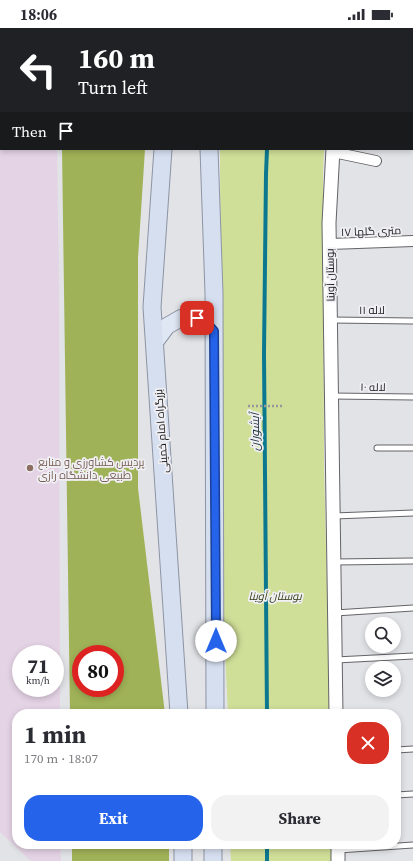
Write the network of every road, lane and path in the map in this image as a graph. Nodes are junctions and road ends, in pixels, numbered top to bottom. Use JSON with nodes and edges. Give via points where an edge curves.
{"nodes":[{"id":1,"x":163,"y":150,"type":"edge"},
{"id":2,"x":209,"y":150,"type":"edge"},
{"id":3,"x":333,"y":151,"type":"edge"},
{"id":4,"x":376,"y":161,"type":"dead end"},
{"id":5,"x":413,"y":241,"type":"edge"},
{"id":6,"x":330,"y":244,"type":"junction"},
{"id":7,"x":331,"y":320,"type":"junction"},
{"id":8,"x":413,"y":321,"type":"edge"},
{"id":9,"x":214,"y":331,"type":"junction"},
{"id":10,"x":155,"y":342,"type":"junction"},
{"id":11,"x":332,"y":396,"type":"junction"},
{"id":12,"x":413,"y":397,"type":"edge"},
{"id":13,"x":248,"y":406,"type":"dead end"},
{"id":14,"x":282,"y":406,"type":"dead end"},
{"id":15,"x":377,"y":448,"type":"dead end"},
{"id":16,"x":413,"y":448,"type":"edge"},
{"id":17,"x":413,"y":513,"type":"edge"},
{"id":18,"x":333,"y":516,"type":"junction"},
{"id":19,"x":413,"y":561,"type":"edge"},
{"id":20,"x":334,"y":562,"type":"junction"},
{"id":21,"x":413,"y":608,"type":"edge"},
{"id":22,"x":335,"y":613,"type":"junction"},
{"id":23,"x":413,"y":656,"type":"edge"},
{"id":24,"x":335,"y":660,"type":"junction"},
{"id":25,"x":179,"y":709,"type":"edge"},
{"id":26,"x":215,"y":709,"type":"edge"},
{"id":27,"x":336,"y":709,"type":"edge"},
{"id":28,"x":413,"y":749,"type":"edge"},
{"id":29,"x":401,"y":750,"type":"edge"},
{"id":30,"x":413,"y":794,"type":"edge"},
{"id":31,"x":401,"y":795,"type":"edge"},
{"id":32,"x":413,"y":844,"type":"edge"},
{"id":33,"x":401,"y":845,"type":"edge"},
{"id":34,"x":183,"y":849,"type":"edge"},
{"id":35,"x":213,"y":849,"type":"edge"},
{"id":36,"x":366,"y":849,"type":"edge"},
{"id":37,"x":338,"y":852,"type":"edge"},
{"id":38,"x":183,"y":861,"type":"edge"},
{"id":39,"x":212,"y":861,"type":"edge"}],
"edges":[{"from":1,"to":10,"type":"highway","name":"بزرگراه امام خمینی","via":[[152,307]]},
{"from":2,"to":9,"type":"highway"},
{"from":3,"to":4,"type":"street"},
{"from":3,"to":6,"type":"street","name":"بوستان آوینا"},
{"from":5,"to":6,"type":"street","name":"۱۷ متری گلها"},
{"from":6,"to":7,"type":"street","name":"بوستان آوینا"},
{"from":7,"to":8,"type":"lane","name":"لاله ۱۱"},
{"from":7,"to":11,"type":"street","name":"بوستان آوینا"},
{"from":9,"to":10,"type":"main road","via":[[206,322],[197,318],[181,318],[167,326]]},
{"from":9,"to":26,"type":"highway"},
{"from":10,"to":25,"type":"highway","name":"بزرگراه امام خمینی"},
{"from":11,"to":12,"type":"lane","name":"لاله ۱۰"},
{"from":11,"to":18,"type":"street","name":"بوستان آوینا"},
{"from":13,"to":14,"type":"path"},
{"from":15,"to":16,"type":"lane"},
{"from":17,"to":18,"type":"lane"},
{"from":18,"to":20,"type":"street","name":"بوستان آوینا"},
{"from":19,"to":20,"type":"lane"},
{"from":20,"to":22,"type":"street","name":"بوستان آوینا"},
{"from":21,"to":22,"type":"lane"},
{"from":22,"to":24,"type":"street","name":"بوستان آوینا"},
{"from":23,"to":24,"type":"lane"},
{"from":24,"to":27,"type":"street","name":"بوستان آوینا"},
{"from":28,"to":29,"type":"lane"},
{"from":30,"to":31,"type":"lane"},
{"from":32,"to":33,"type":"lane"},
{"from":34,"to":38,"type":"highway"},
{"from":35,"to":39,"type":"highway"},
{"from":36,"to":37,"type":"lane"}]}
